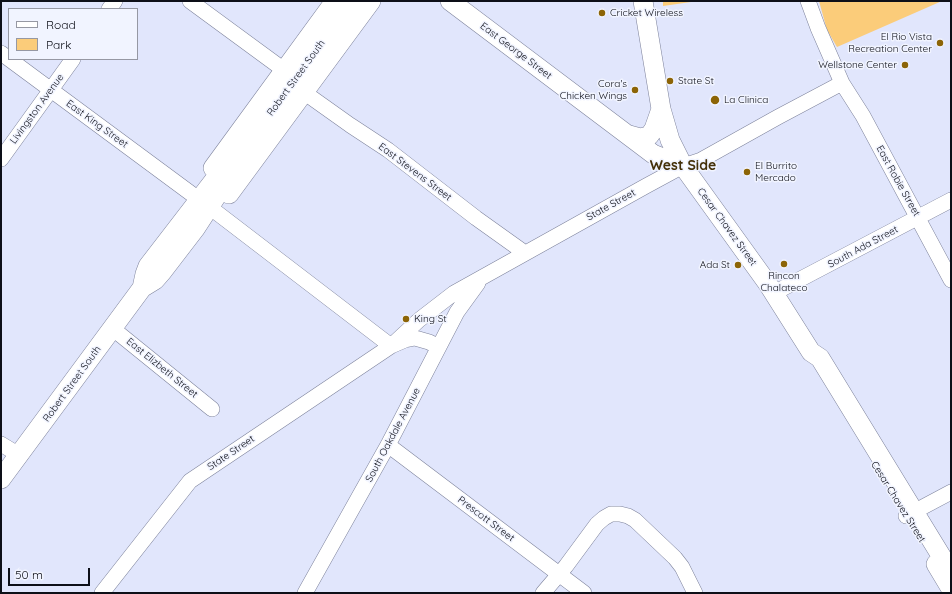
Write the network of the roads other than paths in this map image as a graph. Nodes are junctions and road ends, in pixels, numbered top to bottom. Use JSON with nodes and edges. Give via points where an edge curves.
{"nodes":[{"id":1,"x":190,"y":1,"type":"edge"},
{"id":2,"x":336,"y":1,"type":"edge"},
{"id":3,"x":352,"y":1,"type":"edge"},
{"id":4,"x":371,"y":1,"type":"edge"},
{"id":5,"x":450,"y":1,"type":"edge"},
{"id":6,"x":643,"y":1,"type":"edge"},
{"id":7,"x":808,"y":1,"type":"edge"},
{"id":8,"x":10,"y":60,"type":"edge"},
{"id":9,"x":72,"y":60,"type":"edge"},
{"id":10,"x":284,"y":70,"type":"junction"},
{"id":11,"x":842,"y":83,"type":"junction"},
{"id":12,"x":50,"y":90,"type":"junction"},
{"id":13,"x":305,"y":93,"type":"junction"},
{"id":14,"x":661,"y":109,"type":"junction"},
{"id":15,"x":629,"y":135,"type":"junction"},
{"id":16,"x":1,"y":159,"type":"edge"},
{"id":17,"x":683,"y":166,"type":"junction"},
{"id":18,"x":193,"y":195,"type":"junction"},
{"id":19,"x":951,"y":200,"type":"edge"},
{"id":20,"x":216,"y":212,"type":"junction"},
{"id":21,"x":918,"y":217,"type":"junction"},
{"id":22,"x":189,"y":225,"type":"junction"},
{"id":23,"x":525,"y":253,"type":"junction"},
{"id":24,"x":482,"y":278,"type":"junction"},
{"id":25,"x":951,"y":280,"type":"edge"},
{"id":26,"x":774,"y":293,"type":"junction"},
{"id":27,"x":112,"y":328,"type":"junction"},
{"id":28,"x":391,"y":346,"type":"junction"},
{"id":29,"x":439,"y":347,"type":"junction"},
{"id":30,"x":212,"y":408,"type":"dead end"},
{"id":31,"x":1,"y":444,"type":"edge"},
{"id":32,"x":388,"y":445,"type":"junction"},
{"id":33,"x":19,"y":455,"type":"junction"},
{"id":34,"x":1,"y":480,"type":"edge"},
{"id":35,"x":951,"y":492,"type":"edge"},
{"id":36,"x":910,"y":513,"type":"junction"},
{"id":37,"x":951,"y":572,"type":"edge"},
{"id":38,"x":559,"y":574,"type":"junction"},
{"id":39,"x":951,"y":589,"type":"edge"},
{"id":40,"x":308,"y":592,"type":"edge"},
{"id":41,"x":102,"y":593,"type":"edge"},
{"id":42,"x":543,"y":593,"type":"edge"},
{"id":43,"x":584,"y":593,"type":"edge"},
{"id":44,"x":695,"y":593,"type":"edge"}],
"edges":[{"from":1,"to":10,"type":"street"},
{"from":2,"to":10,"type":"main road"},
{"from":3,"to":22,"type":"main road","name":"Robert Street South","via":[[239,156],[223,186]]},
{"from":4,"to":13,"type":"main road"},
{"from":5,"to":15,"type":"main road","name":"East George Street"},
{"from":6,"to":14,"type":"main road","name":"Cesar Chavez Street"},
{"from":7,"to":11,"type":"street","name":"East Robie Street"},
{"from":8,"to":12,"type":"street","name":"East King Street"},
{"from":9,"to":12,"type":"street","name":"Livingston Avenue"},
{"from":10,"to":18,"type":"main road"},
{"from":11,"to":17,"type":"street","name":"State Street","via":[[700,160]]},
{"from":11,"to":21,"type":"street","name":"East Robie Street"},
{"from":12,"to":16,"type":"street","name":"Livingston Avenue"},
{"from":12,"to":18,"type":"street","name":"East King Street"},
{"from":13,"to":20,"type":"main road"},
{"from":13,"to":23,"type":"street","name":"East Stevens Street","via":[[394,154]]},
{"from":14,"to":15,"type":"main road","via":[[654,129],[648,136],[640,138]]},
{"from":14,"to":17,"type":"main road","name":"Cesar Chavez Street","via":[[670,140]]},
{"from":15,"to":17,"type":"main road","name":"East George Street","via":[[653,154]]},
{"from":17,"to":23,"type":"street","name":"State Street"},
{"from":17,"to":26,"type":"main road","name":"Cesar Chavez Street"},
{"from":18,"to":22,"type":"main road","via":[[186,207]]},
{"from":19,"to":21,"type":"street","name":"South Ada Street"},
{"from":20,"to":22,"type":"main road"},
{"from":20,"to":28,"type":"street"},
{"from":21,"to":25,"type":"street","name":"East Robie Street"},
{"from":21,"to":26,"type":"street","name":"South Ada Street"},
{"from":22,"to":27,"type":"main road","name":"Robert Street South","via":[[162,272],[142,288]]},
{"from":23,"to":24,"type":"street","name":"State Street"},
{"from":24,"to":28,"type":"street","name":"State Street","via":[[448,297]]},
{"from":24,"to":29,"type":"street","name":"South Oakdale Avenue","via":[[461,306]]},
{"from":26,"to":36,"type":"main road","name":"Cesar Chavez Street","via":[[811,352],[820,358]]},
{"from":27,"to":30,"type":"street","name":"East Elizbeth Street"},
{"from":27,"to":33,"type":"main road","name":"Robert Street South"},
{"from":28,"to":29,"type":"street","name":"State Street","via":[[415,338]]},
{"from":28,"to":41,"type":"street","name":"State Street","via":[[190,481]]},
{"from":29,"to":32,"type":"street","name":"South Oakdale Avenue"},
{"from":31,"to":33,"type":"street"},
{"from":32,"to":38,"type":"street","name":"Prescott Street"},
{"from":32,"to":40,"type":"street","name":"South Oakdale Avenue"},
{"from":33,"to":34,"type":"main road","name":"Robert Street South"},
{"from":35,"to":36,"type":"street"},
{"from":36,"to":37,"type":"main road","name":"Cesar Chavez Street"},
{"from":36,"to":39,"type":"main road","name":"Cesar Chavez Street"},
{"from":38,"to":42,"type":"street"},
{"from":38,"to":43,"type":"street","name":"Prescott Street"},
{"from":38,"to":44,"type":"street","via":[[597,524],[611,514],[620,514],[635,520],[675,558]]}]}
